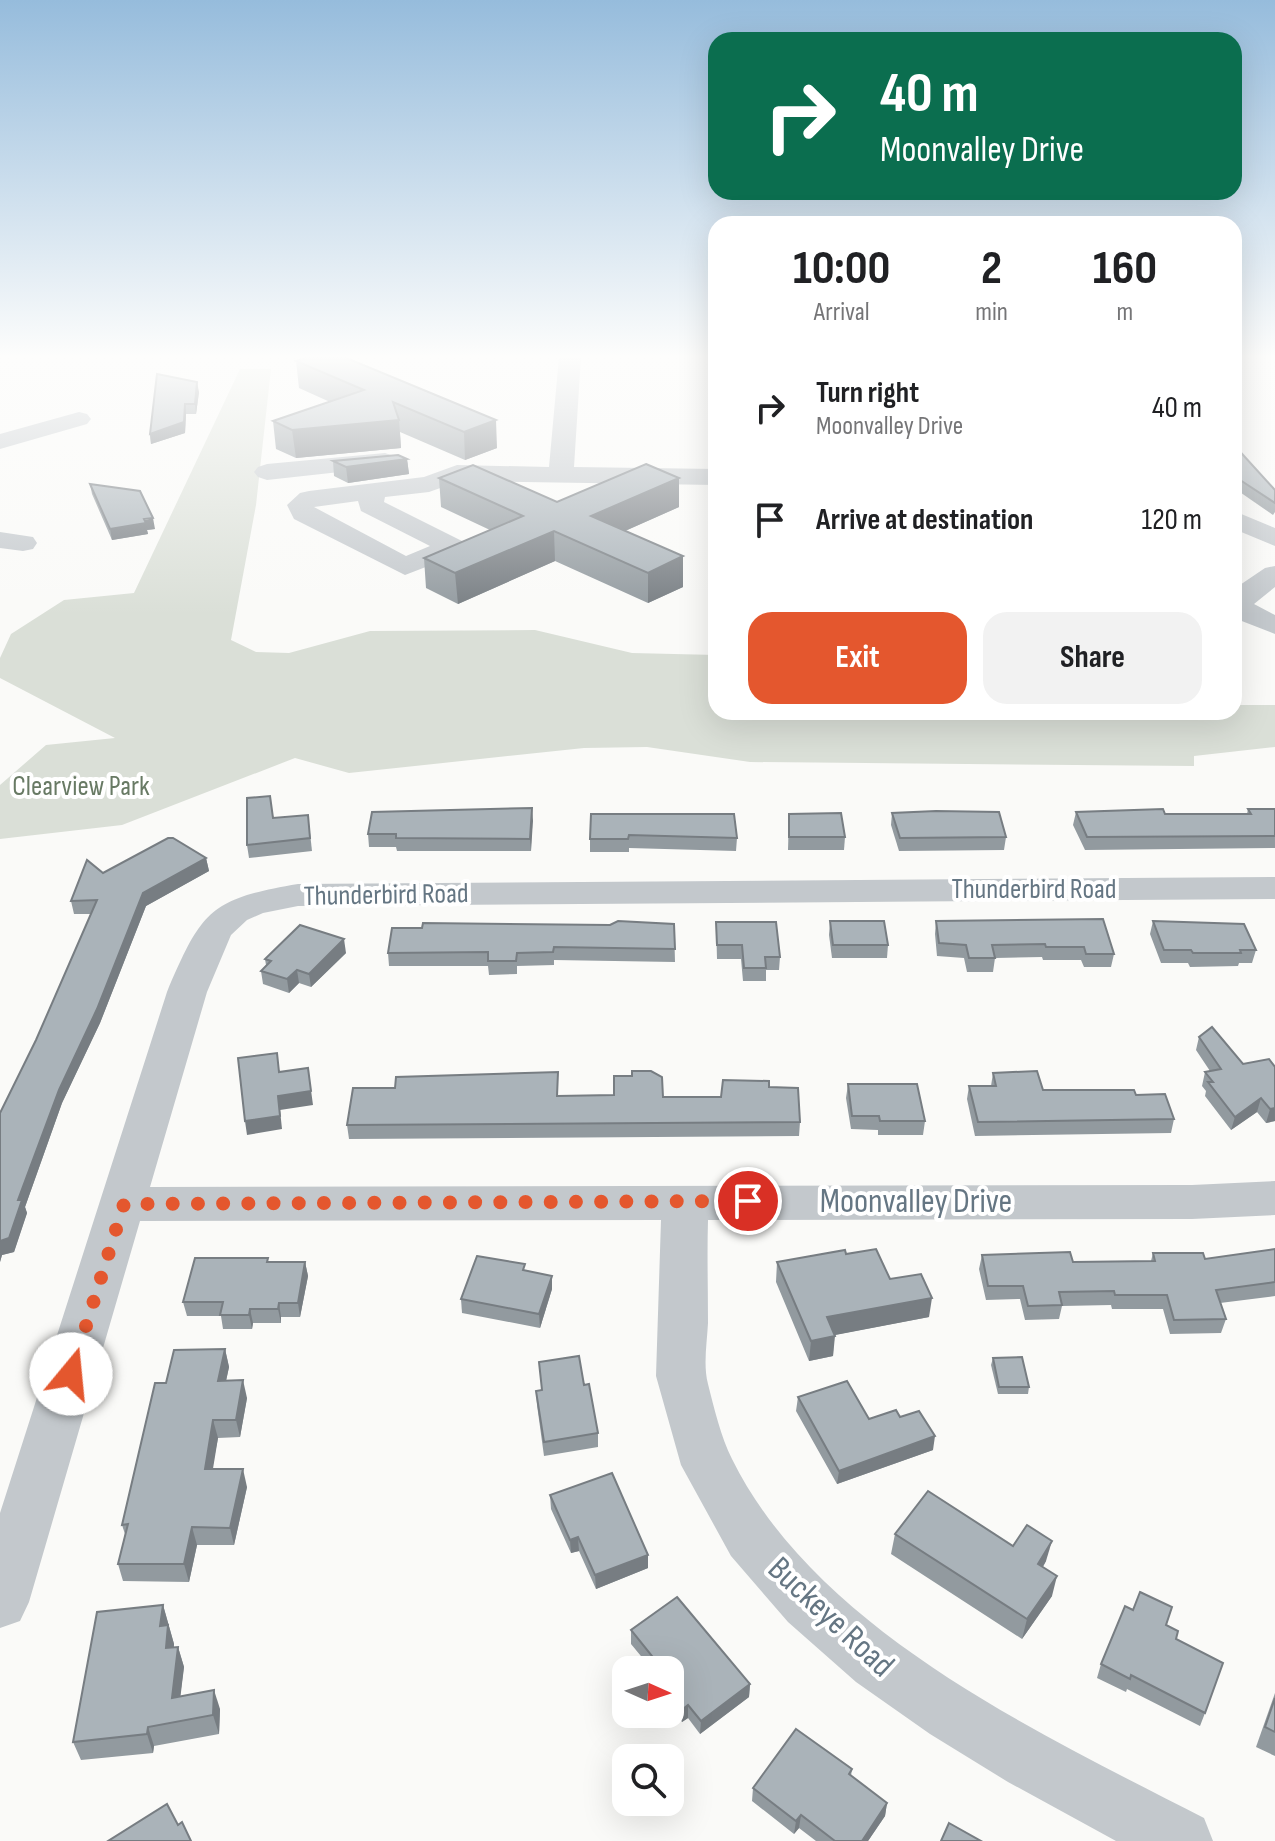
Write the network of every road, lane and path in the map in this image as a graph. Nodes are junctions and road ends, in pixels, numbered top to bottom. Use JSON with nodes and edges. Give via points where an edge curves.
{"nodes":[{"id":1,"x":564,"y":443,"type":"edge"},
{"id":2,"x":267,"y":472,"type":"dead end"},
{"id":3,"x":457,"y":473,"type":"junction"},
{"id":4,"x":561,"y":476,"type":"junction"},
{"id":5,"x":708,"y":477,"type":"edge"},
{"id":6,"x":373,"y":491,"type":"junction"},
{"id":7,"x":1242,"y":523,"type":"edge"},
{"id":8,"x":1275,"y":538,"type":"edge"},
{"id":9,"x":1275,"y":574,"type":"edge"},
{"id":10,"x":1242,"y":598,"type":"edge"},
{"id":11,"x":1242,"y":609,"type":"edge"},
{"id":12,"x":1275,"y":625,"type":"edge"},
{"id":13,"x":1275,"y":888,"type":"edge"},
{"id":14,"x":1275,"y":1198,"type":"edge"},
{"id":15,"x":685,"y":1201,"type":"junction"},
{"id":16,"x":124,"y":1204,"type":"junction"},
{"id":17,"x":0,"y":1602,"type":"edge"},
{"id":18,"x":1181,"y":1841,"type":"edge"}],
"edges":[{"from":1,"to":4,"type":"street"},
{"from":2,"to":3,"type":"street","via":[[413,460]]},
{"from":3,"to":4,"type":"street"},
{"from":3,"to":6,"type":"street","via":[[429,484]]},
{"from":4,"to":5,"type":"street"},
{"from":6,"to":6,"type":"street","via":[[309,499],[300,505],[303,513],[405,567],[452,547],[370,505]]},
{"from":7,"to":8,"type":"street"},
{"from":9,"to":10,"type":"street"},
{"from":11,"to":12,"type":"street"},
{"from":13,"to":16,"type":"street","name":"Thunderbird Road","via":[[298,895],[255,901],[230,912],[212,931],[187,992]]},
{"from":14,"to":15,"type":"street","name":"Moonvalley Drive"},
{"from":15,"to":16,"type":"street","name":"Moonvalley Drive"},
{"from":15,"to":18,"type":"street","name":"Buckeye Road","via":[[682,1380],[696,1436],[739,1525],[788,1585],[903,1684]]},
{"from":16,"to":17,"type":"street","name":"Thunderbird Road"}]}
